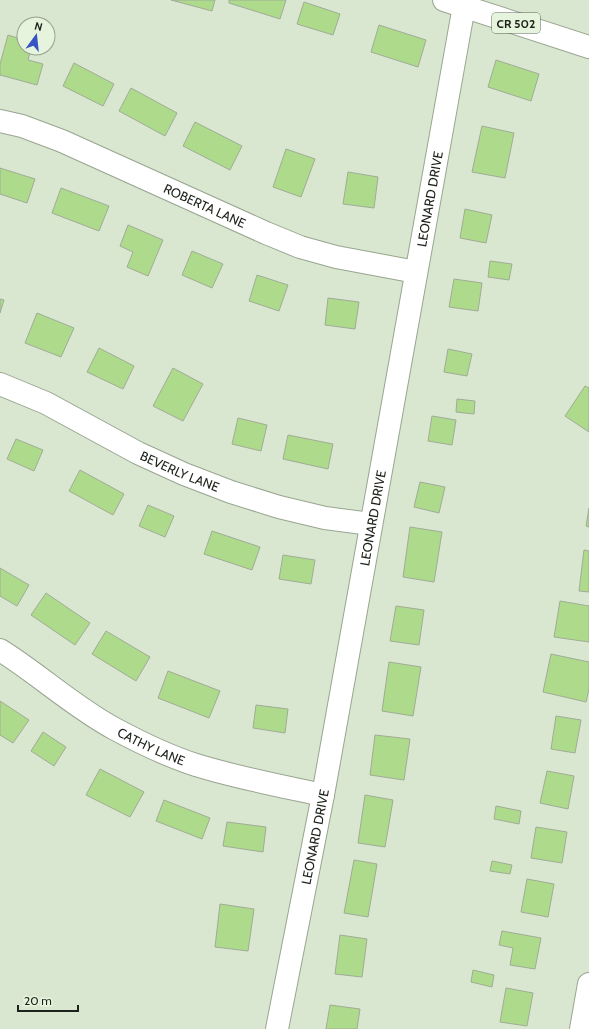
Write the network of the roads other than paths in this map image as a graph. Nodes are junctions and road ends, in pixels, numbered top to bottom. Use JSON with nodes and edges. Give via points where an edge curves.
{"nodes":[{"id":1,"x":454,"y":3,"type":"edge"},
{"id":2,"x":589,"y":47,"type":"edge"},
{"id":3,"x":0,"y":121,"type":"edge"},
{"id":4,"x":416,"y":272,"type":"junction"},
{"id":5,"x":0,"y":384,"type":"edge"},
{"id":6,"x":371,"y":524,"type":"junction"},
{"id":7,"x":0,"y":650,"type":"edge"},
{"id":8,"x":323,"y":795,"type":"junction"},
{"id":9,"x":589,"y":984,"type":"edge"},
{"id":10,"x":277,"y":1029,"type":"edge"},
{"id":11,"x":581,"y":1029,"type":"edge"}],
"edges":[{"from":1,"to":2,"type":"street","number":"CR 502"},
{"from":1,"to":4,"type":"street","name":"LEONARD DRIVE"},
{"from":3,"to":4,"type":"street","name":"ROBERTA LANE","via":[[62,141],[300,247],[336,257]]},
{"from":4,"to":6,"type":"street","name":"LEONARD DRIVE"},
{"from":5,"to":6,"type":"street","name":"BEVERLY LANE","via":[[46,402],[138,453],[231,492],[317,516]]},
{"from":6,"to":8,"type":"street","name":"LEONARD DRIVE"},
{"from":7,"to":8,"type":"street","name":"CATHY LANE","via":[[70,701],[115,729],[154,748],[229,774]]},
{"from":8,"to":10,"type":"street","name":"LEONARD DRIVE"},
{"from":9,"to":11,"type":"street"}]}
